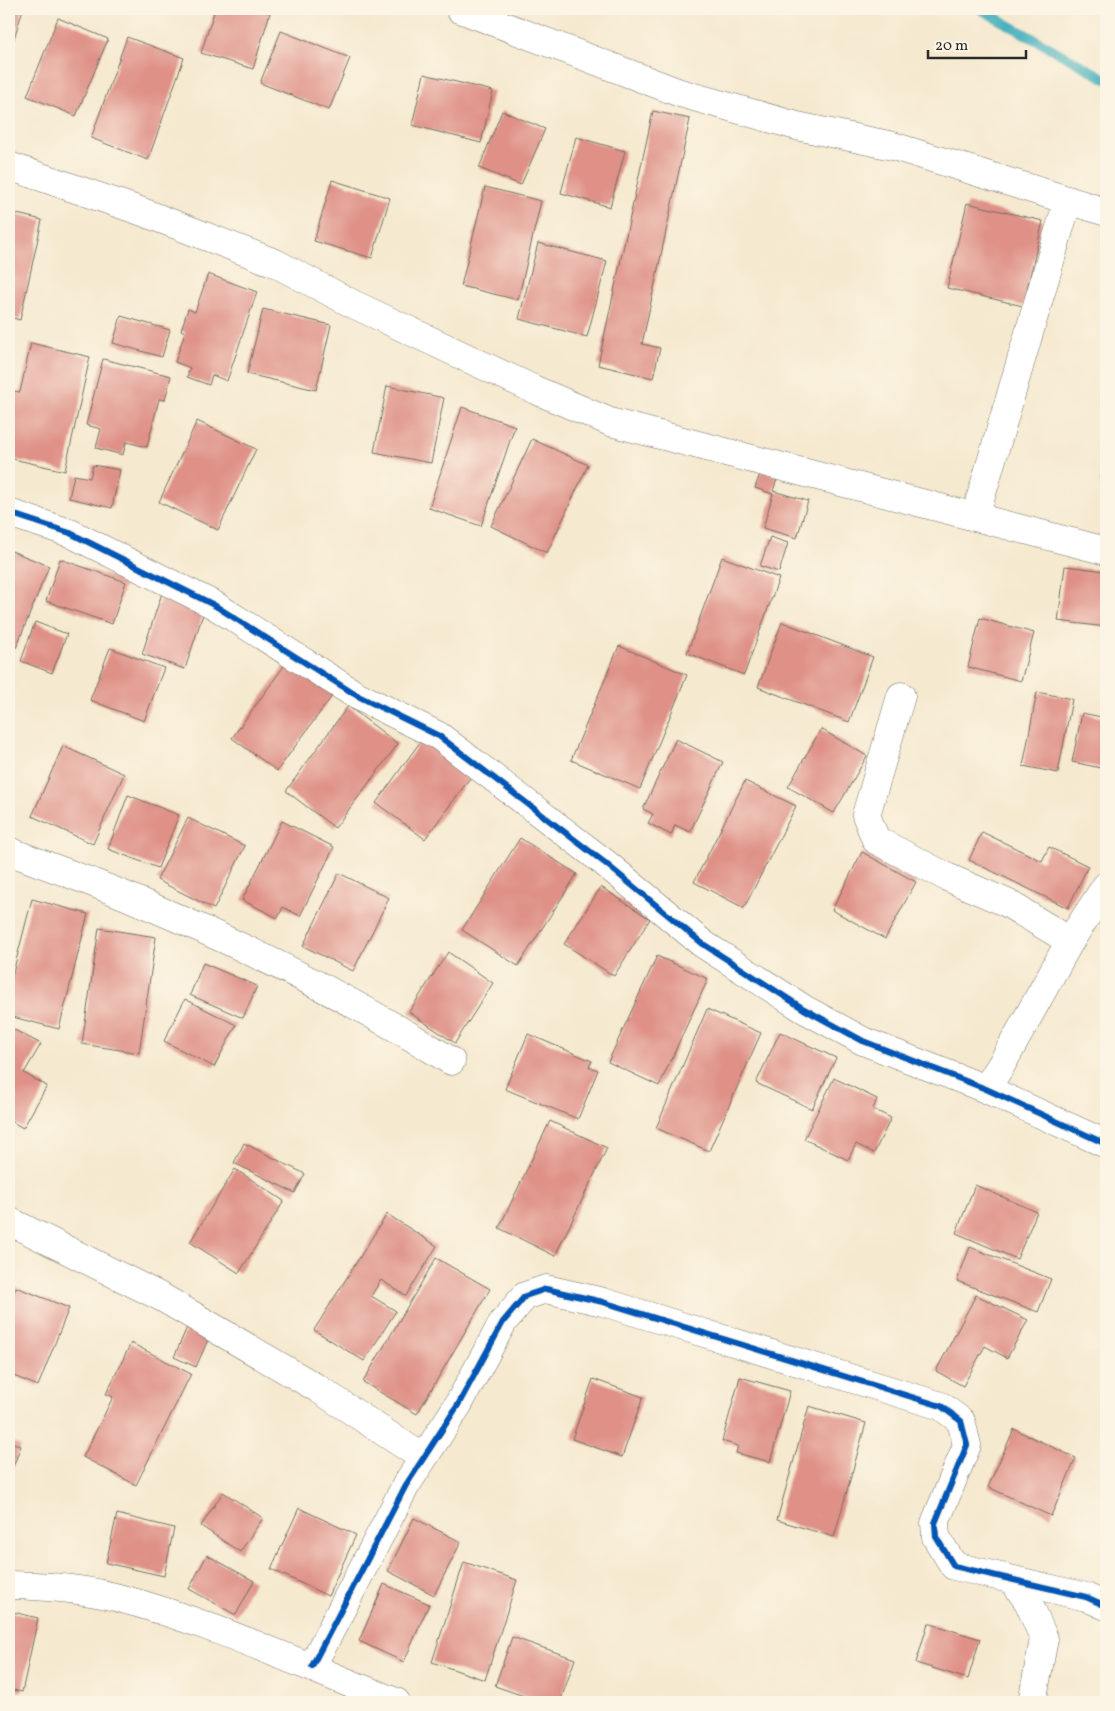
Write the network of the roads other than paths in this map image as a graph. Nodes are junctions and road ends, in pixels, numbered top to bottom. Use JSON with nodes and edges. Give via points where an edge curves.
{"nodes":[{"id":1,"x":460,"y":9,"type":"edge"},
{"id":2,"x":9,"y":166,"type":"edge"},
{"id":3,"x":1068,"y":200,"type":"junction"},
{"id":4,"x":1106,"y":212,"type":"edge"},
{"id":5,"x":9,"y":513,"type":"edge"},
{"id":6,"x":974,"y":517,"type":"junction"},
{"id":7,"x":1106,"y":552,"type":"edge"},
{"id":8,"x":901,"y":696,"type":"dead end"},
{"id":9,"x":9,"y":852,"type":"edge"},
{"id":10,"x":1106,"y":886,"type":"edge"},
{"id":11,"x":1070,"y":940,"type":"junction"},
{"id":12,"x":451,"y":1060,"type":"dead end"},
{"id":13,"x":986,"y":1089,"type":"junction"},
{"id":14,"x":1106,"y":1144,"type":"edge"},
{"id":15,"x":11,"y":1227,"type":"edge"},
{"id":16,"x":422,"y":1457,"type":"junction"},
{"id":17,"x":1013,"y":1580,"type":"junction"},
{"id":18,"x":9,"y":1585,"type":"edge"},
{"id":19,"x":1106,"y":1606,"type":"edge"},
{"id":20,"x":312,"y":1666,"type":"junction"},
{"id":21,"x":396,"y":1702,"type":"edge"},
{"id":22,"x":1032,"y":1702,"type":"edge"}],
"edges":[{"from":1,"to":3,"type":"street","via":[[680,93],[797,126],[893,146]]},
{"from":2,"to":6,"type":"street","via":[[140,211],[275,263],[531,388],[610,422]]},
{"from":3,"to":4,"type":"street"},
{"from":3,"to":6,"type":"street"},
{"from":5,"to":13,"type":"street","via":[[70,532],[214,605],[356,695],[439,736],[726,959],[804,1009],[862,1040]]},
{"from":6,"to":7,"type":"street"},
{"from":8,"to":11,"type":"street","via":[[866,815],[876,840],[947,877],[1007,903]]},
{"from":9,"to":12,"type":"street","via":[[140,902],[265,959],[397,1027]]},
{"from":10,"to":11,"type":"street"},
{"from":11,"to":13,"type":"street"},
{"from":13,"to":14,"type":"street"},
{"from":15,"to":16,"type":"street","via":[[163,1298],[317,1388]]},
{"from":16,"to":17,"type":"street","via":[[458,1405],[503,1322],[525,1296],[546,1289],[603,1302],[941,1406],[961,1421],[967,1445],[935,1523],[936,1537],[954,1566]]},
{"from":16,"to":20,"type":"street"},
{"from":17,"to":19,"type":"street","via":[[1086,1596]]},
{"from":17,"to":22,"type":"street","via":[[1029,1603],[1044,1639]]},
{"from":18,"to":20,"type":"street","via":[[51,1587],[114,1597],[220,1631]]},
{"from":20,"to":21,"type":"street"}]}
